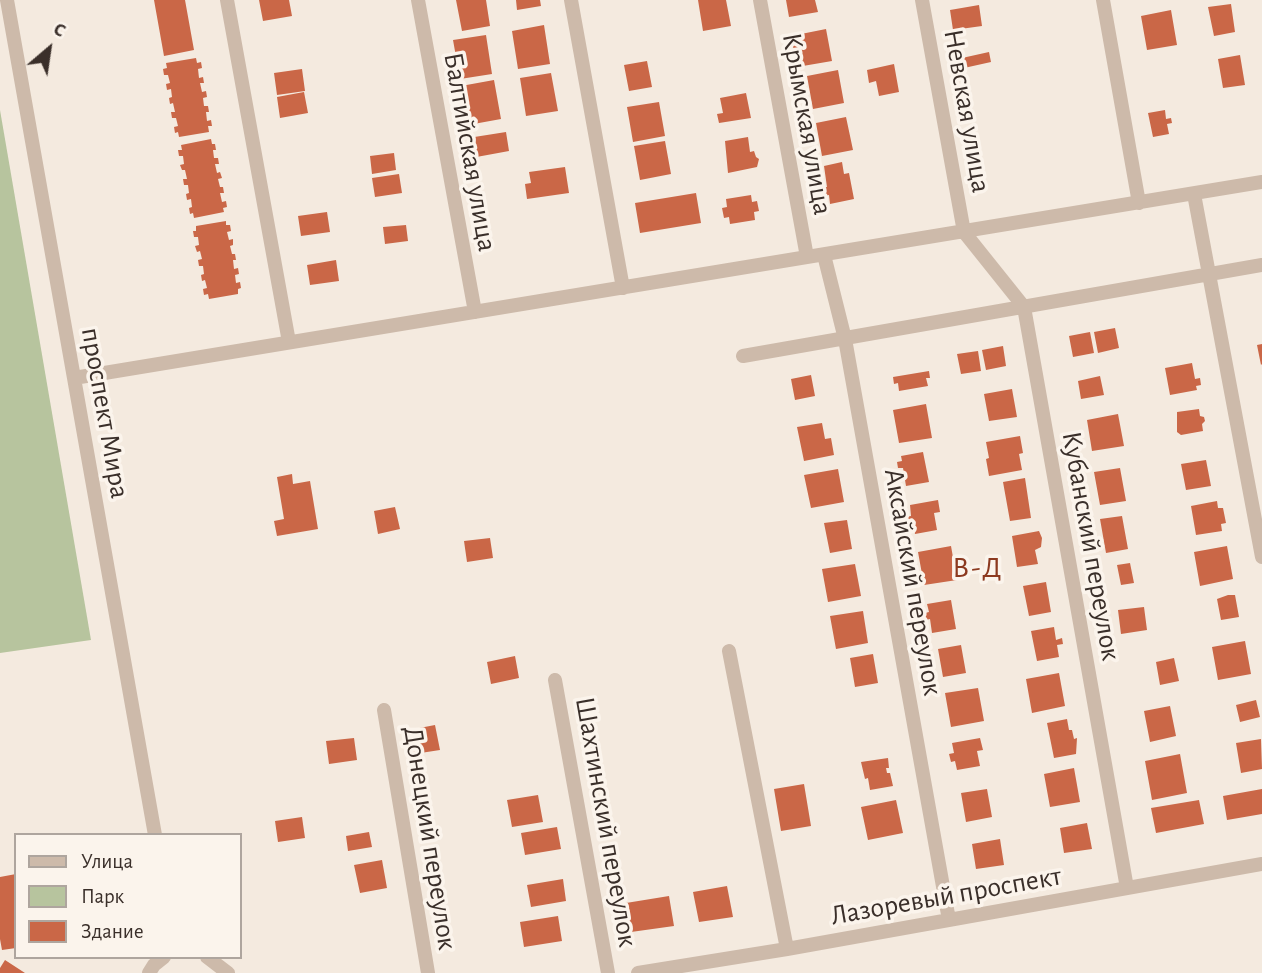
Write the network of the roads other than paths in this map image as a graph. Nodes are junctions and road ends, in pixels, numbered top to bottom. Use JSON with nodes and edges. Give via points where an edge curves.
{"nodes":[{"id":1,"x":7,"y":0,"type":"edge"},
{"id":2,"x":227,"y":0,"type":"edge"},
{"id":3,"x":418,"y":0,"type":"edge"},
{"id":4,"x":571,"y":0,"type":"edge"},
{"id":5,"x":760,"y":0,"type":"edge"},
{"id":6,"x":922,"y":0,"type":"edge"},
{"id":7,"x":1104,"y":0,"type":"edge"},
{"id":8,"x":1262,"y":182,"type":"edge"},
{"id":9,"x":1194,"y":194,"type":"junction"},
{"id":10,"x":1139,"y":203,"type":"junction"},
{"id":11,"x":964,"y":232,"type":"junction"},
{"id":12,"x":824,"y":254,"type":"junction"},
{"id":13,"x":807,"y":257,"type":"junction"},
{"id":14,"x":1262,"y":265,"type":"edge"},
{"id":15,"x":1211,"y":274,"type":"junction"},
{"id":16,"x":623,"y":288,"type":"junction"},
{"id":17,"x":1024,"y":307,"type":"junction"},
{"id":18,"x":475,"y":312,"type":"junction"},
{"id":19,"x":845,"y":339,"type":"junction"},
{"id":20,"x":289,"y":342,"type":"junction"},
{"id":21,"x":743,"y":356,"type":"dead end"},
{"id":22,"x":74,"y":378,"type":"junction"},
{"id":23,"x":1262,"y":557,"type":"edge"},
{"id":24,"x":729,"y":651,"type":"dead end"},
{"id":25,"x":555,"y":680,"type":"dead end"},
{"id":26,"x":384,"y":710,"type":"dead end"},
{"id":27,"x":155,"y":833,"type":"edge"},
{"id":28,"x":1262,"y":864,"type":"edge"},
{"id":29,"x":1128,"y":888,"type":"junction"},
{"id":30,"x":948,"y":920,"type":"junction"},
{"id":31,"x":788,"y":949,"type":"junction"},
{"id":32,"x":162,"y":959,"type":"edge"},
{"id":33,"x":210,"y":959,"type":"edge"},
{"id":34,"x":149,"y":973,"type":"edge"},
{"id":35,"x":229,"y":973,"type":"edge"},
{"id":36,"x":428,"y":973,"type":"edge"},
{"id":37,"x":608,"y":973,"type":"edge"},
{"id":38,"x":638,"y":973,"type":"edge"}],
"edges":[{"from":1,"to":22,"type":"street","name":"проспект Мира"},
{"from":2,"to":20,"type":"street"},
{"from":3,"to":18,"type":"street","name":"Балтийская улица"},
{"from":4,"to":16,"type":"street"},
{"from":5,"to":13,"type":"street","name":"Крымская улица"},
{"from":6,"to":11,"type":"street","name":"Невская улица"},
{"from":7,"to":10,"type":"street"},
{"from":8,"to":9,"type":"street"},
{"from":9,"to":10,"type":"street"},
{"from":9,"to":15,"type":"street"},
{"from":10,"to":11,"type":"street"},
{"from":11,"to":12,"type":"street"},
{"from":11,"to":17,"type":"street","name":"Кубанский переулок"},
{"from":12,"to":13,"type":"street"},
{"from":12,"to":19,"type":"street","name":"Аксайский переулок"},
{"from":13,"to":16,"type":"street"},
{"from":14,"to":15,"type":"street"},
{"from":15,"to":17,"type":"street"},
{"from":15,"to":23,"type":"street"},
{"from":16,"to":18,"type":"street"},
{"from":17,"to":19,"type":"street"},
{"from":17,"to":29,"type":"street","name":"Кубанский переулок"},
{"from":18,"to":20,"type":"street"},
{"from":19,"to":21,"type":"street"},
{"from":19,"to":30,"type":"street","name":"Аксайский переулок"},
{"from":20,"to":22,"type":"street"},
{"from":22,"to":27,"type":"street","name":"проспект Мира"},
{"from":24,"to":31,"type":"street"},
{"from":25,"to":37,"type":"street","name":"Шахтинский переулок"},
{"from":26,"to":36,"type":"street","name":"Донецкий переулок"},
{"from":28,"to":29,"type":"street","name":"Лазоревый проспект"},
{"from":29,"to":30,"type":"street","name":"Лазоревый проспект"},
{"from":30,"to":31,"type":"street","name":"Лазоревый проспект"},
{"from":31,"to":38,"type":"street","name":"Лазоревый проспект"},
{"from":32,"to":34,"type":"street"},
{"from":33,"to":35,"type":"street"}]}
